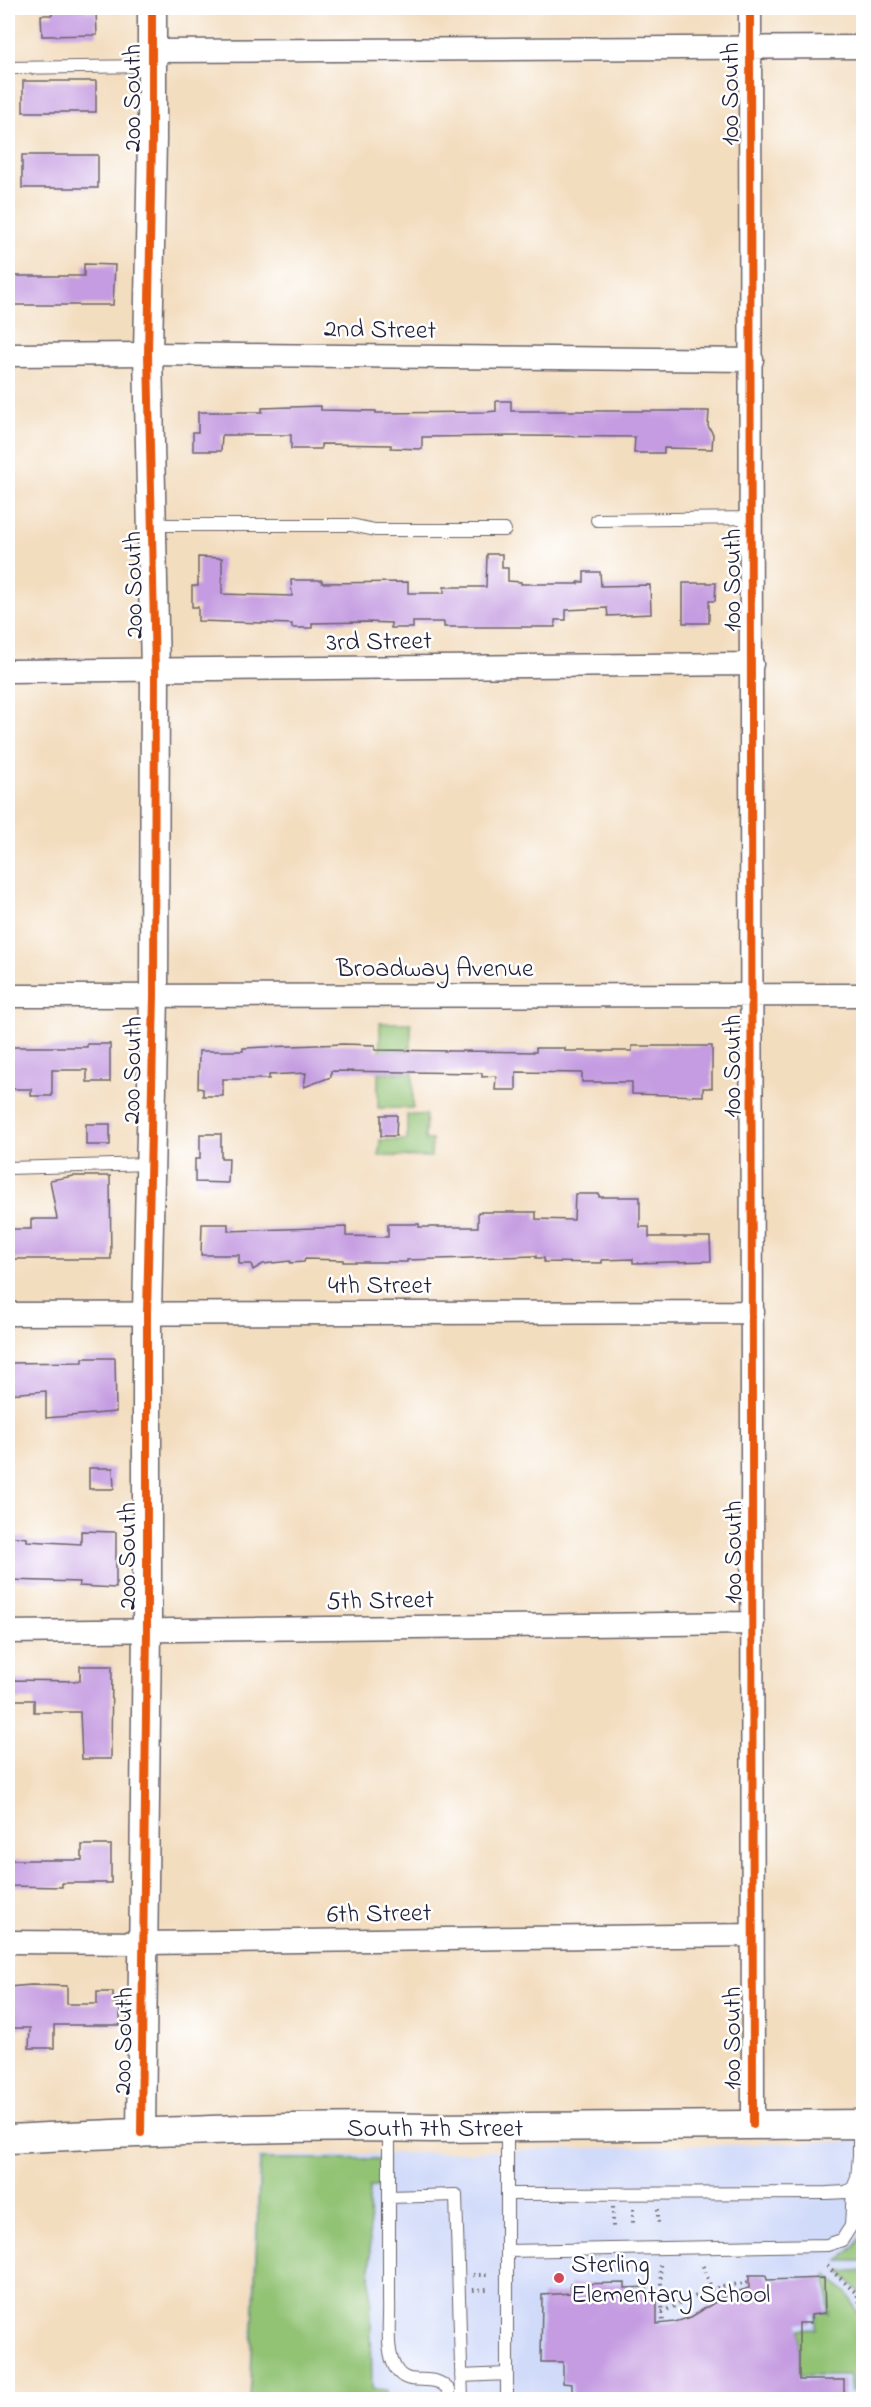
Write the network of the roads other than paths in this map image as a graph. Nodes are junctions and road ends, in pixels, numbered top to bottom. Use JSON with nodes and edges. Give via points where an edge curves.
{"nodes":[{"id":1,"x":152,"y":8,"type":"edge"},
{"id":2,"x":750,"y":8,"type":"edge"},
{"id":3,"x":864,"y":47,"type":"edge"},
{"id":4,"x":750,"y":48,"type":"junction"},
{"id":5,"x":152,"y":58,"type":"junction"},
{"id":6,"x":8,"y":68,"type":"edge"},
{"id":7,"x":148,"y":354,"type":"junction"},
{"id":8,"x":8,"y":355,"type":"edge"},
{"id":9,"x":752,"y":360,"type":"junction"},
{"id":10,"x":752,"y":518,"type":"junction"},
{"id":11,"x":597,"y":520,"type":"dead end"},
{"id":12,"x":152,"y":525,"type":"junction"},
{"id":13,"x":505,"y":530,"type":"dead end"},
{"id":14,"x":752,"y":664,"type":"junction"},
{"id":15,"x":8,"y":671,"type":"edge"},
{"id":16,"x":155,"y":671,"type":"junction"},
{"id":17,"x":752,"y":995,"type":"junction"},
{"id":18,"x":864,"y":995,"type":"edge"},
{"id":19,"x":8,"y":996,"type":"edge"},
{"id":20,"x":154,"y":996,"type":"junction"},
{"id":21,"x":150,"y":1164,"type":"junction"},
{"id":22,"x":8,"y":1168,"type":"edge"},
{"id":23,"x":753,"y":1312,"type":"junction"},
{"id":24,"x":147,"y":1313,"type":"junction"},
{"id":25,"x":8,"y":1314,"type":"edge"},
{"id":26,"x":753,"y":1623,"type":"junction"},
{"id":27,"x":147,"y":1630,"type":"junction"},
{"id":28,"x":8,"y":1632,"type":"edge"},
{"id":29,"x":752,"y":1935,"type":"junction"},
{"id":30,"x":8,"y":1942,"type":"edge"},
{"id":31,"x":144,"y":1943,"type":"junction"},
{"id":32,"x":753,"y":2124,"type":"junction"},
{"id":33,"x":861,"y":2124,"type":"edge"},
{"id":34,"x":389,"y":2127,"type":"junction"},
{"id":35,"x":507,"y":2127,"type":"junction"},
{"id":36,"x":141,"y":2133,"type":"junction"},
{"id":37,"x":8,"y":2139,"type":"edge"},
{"id":38,"x":853,"y":2188,"type":"junction"},
{"id":39,"x":507,"y":2194,"type":"junction"},
{"id":40,"x":389,"y":2198,"type":"junction"},
{"id":41,"x":507,"y":2251,"type":"junction"},
{"id":42,"x":507,"y":2374,"type":"junction"},
{"id":43,"x":461,"y":2376,"type":"junction"},
{"id":44,"x":448,"y":2400,"type":"edge"},
{"id":45,"x":462,"y":2400,"type":"edge"},
{"id":46,"x":507,"y":2400,"type":"edge"}],
"edges":[{"from":1,"to":5,"type":"street","name":"200 South"},
{"from":2,"to":4,"type":"street","name":"100 South"},
{"from":3,"to":4,"type":"street"},
{"from":4,"to":5,"type":"street"},
{"from":4,"to":9,"type":"street","name":"100 South"},
{"from":5,"to":6,"type":"lane"},
{"from":5,"to":7,"type":"street","name":"200 South"},
{"from":7,"to":8,"type":"street","name":"2nd Street"},
{"from":7,"to":9,"type":"street","name":"2nd Street"},
{"from":7,"to":12,"type":"street","name":"200 South"},
{"from":9,"to":10,"type":"street","name":"100 South"},
{"from":10,"to":11,"type":"lane"},
{"from":10,"to":14,"type":"street","name":"100 South"},
{"from":12,"to":13,"type":"lane"},
{"from":12,"to":16,"type":"street","name":"200 South"},
{"from":14,"to":16,"type":"street","name":"3rd Street"},
{"from":14,"to":17,"type":"street","name":"100 South"},
{"from":15,"to":16,"type":"street","name":"3rd Street"},
{"from":16,"to":20,"type":"street","name":"200 South"},
{"from":17,"to":18,"type":"street","name":"Broadway Avenue"},
{"from":17,"to":20,"type":"street","name":"Broadway Avenue"},
{"from":17,"to":23,"type":"street","name":"100 South"},
{"from":19,"to":20,"type":"street","name":"Broadway Avenue"},
{"from":20,"to":21,"type":"street","name":"200 South"},
{"from":21,"to":22,"type":"lane"},
{"from":21,"to":24,"type":"street","name":"200 South"},
{"from":23,"to":24,"type":"street","name":"4th Street"},
{"from":23,"to":26,"type":"street","name":"100 South"},
{"from":24,"to":25,"type":"street","name":"4th Street"},
{"from":24,"to":27,"type":"street","name":"200 South"},
{"from":26,"to":27,"type":"street","name":"5th Street"},
{"from":26,"to":29,"type":"street","name":"100 South"},
{"from":27,"to":28,"type":"street","name":"5th Street"},
{"from":27,"to":31,"type":"street","name":"200 South"},
{"from":29,"to":31,"type":"street","name":"6th Street"},
{"from":29,"to":32,"type":"street","name":"100 South"},
{"from":30,"to":31,"type":"street","name":"6th Street"},
{"from":31,"to":36,"type":"street","name":"200 South"},
{"from":32,"to":33,"type":"street","name":"South 7th Street"},
{"from":32,"to":35,"type":"street","name":"South 7th Street"},
{"from":33,"to":38,"type":"lane"},
{"from":34,"to":35,"type":"street","name":"South 7th Street"},
{"from":34,"to":36,"type":"street","name":"South 7th Street"},
{"from":34,"to":40,"type":"lane"},
{"from":35,"to":39,"type":"lane"},
{"from":36,"to":37,"type":"street","name":"South 7th Street"},
{"from":38,"to":39,"type":"lane","via":[[827,2193]]},
{"from":38,"to":41,"type":"lane","via":[[851,2226],[842,2240],[827,2245]]},
{"from":39,"to":41,"type":"lane"},
{"from":40,"to":43,"type":"lane","via":[[456,2196]]},
{"from":40,"to":44,"type":"lane","via":[[393,2359],[404,2377],[438,2382],[448,2390]]},
{"from":41,"to":42,"type":"lane"},
{"from":42,"to":43,"type":"lane"},
{"from":42,"to":46,"type":"lane"},
{"from":43,"to":45,"type":"lane"}]}
